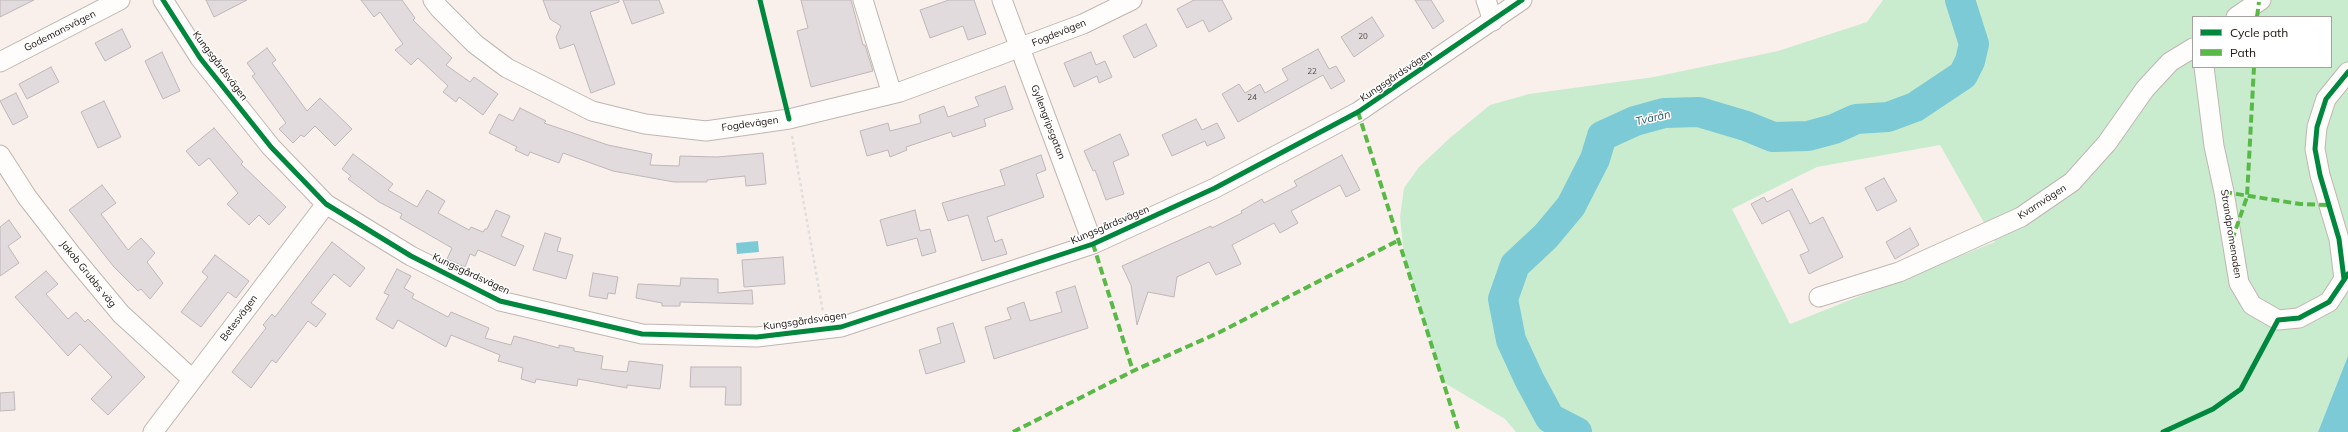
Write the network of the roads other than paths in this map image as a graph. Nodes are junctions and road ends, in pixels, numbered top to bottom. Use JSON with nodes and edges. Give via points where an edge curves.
{"nodes":[{"id":1,"x":120,"y":0,"type":"edge"},
{"id":2,"x":163,"y":0,"type":"edge"},
{"id":3,"x":433,"y":0,"type":"edge"},
{"id":4,"x":863,"y":0,"type":"edge"},
{"id":5,"x":1002,"y":0,"type":"edge"},
{"id":6,"x":1132,"y":0,"type":"edge"},
{"id":7,"x":1486,"y":0,"type":"edge"},
{"id":8,"x":1522,"y":0,"type":"edge"},
{"id":9,"x":2261,"y":0,"type":"edge"},
{"id":10,"x":2237,"y":16,"type":"edge"},
{"id":11,"x":1493,"y":21,"type":"junction"},
{"id":12,"x":1020,"y":49,"type":"junction"},
{"id":13,"x":2192,"y":49,"type":"edge"},
{"id":14,"x":0,"y":62,"type":"edge"},
{"id":15,"x":2204,"y":68,"type":"edge"},
{"id":16,"x":2348,"y":72,"type":"edge"},
{"id":17,"x":892,"y":94,"type":"junction"},
{"id":18,"x":0,"y":155,"type":"edge"},
{"id":19,"x":326,"y":204,"type":"junction"},
{"id":20,"x":1093,"y":244,"type":"junction"},
{"id":21,"x":1819,"y":297,"type":"dead end"},
{"id":22,"x":192,"y":379,"type":"junction"},
{"id":23,"x":153,"y":432,"type":"edge"}],
"edges":[{"from":1,"to":14,"type":"street","name":"Godemansvägen"},
{"from":2,"to":19,"type":"street","name":"Kungsgårdsvägen","via":[[200,58],[266,141]]},
{"from":3,"to":17,"type":"street","name":"Fogdevägen","via":[[475,44],[507,68],[592,111],[645,124],[706,131],[789,119]]},
{"from":4,"to":17,"type":"street"},
{"from":5,"to":12,"type":"street","name":"Gyllengripsgatan"},
{"from":6,"to":12,"type":"street","name":"Fogdevägen","via":[[1083,24]]},
{"from":7,"to":11,"type":"street"},
{"from":8,"to":11,"type":"street","name":"Kungsgårdsvägen"},
{"from":9,"to":10,"type":"street"},
{"from":11,"to":20,"type":"street","name":"Kungsgårdsvägen","via":[[1358,112],[1216,188]]},
{"from":12,"to":17,"type":"street","name":"Fogdevägen"},
{"from":12,"to":20,"type":"street","name":"Gyllengripsgatan"},
{"from":13,"to":21,"type":"street","name":"Kvarnvägen","via":[[2170,62],[2145,89],[2107,143],[2072,182],[2021,217],[1899,272]]},
{"from":15,"to":16,"type":"street","name":"Strandpromenaden","via":[[2214,146],[2239,283],[2252,305],[2278,320],[2299,318],[2329,302],[2344,279],[2339,239],[2315,149],[2317,127],[2326,99]]},
{"from":18,"to":22,"type":"street","name":"Jakob Grubbs väg","via":[[32,204],[121,314]]},
{"from":19,"to":20,"type":"street","name":"Kungsgårdsvägen","via":[[411,256],[500,301],[642,334],[757,337],[841,327]]},
{"from":19,"to":22,"type":"street","name":"Betesvägen"},
{"from":22,"to":23,"type":"street","name":"Betesvägen"}]}
